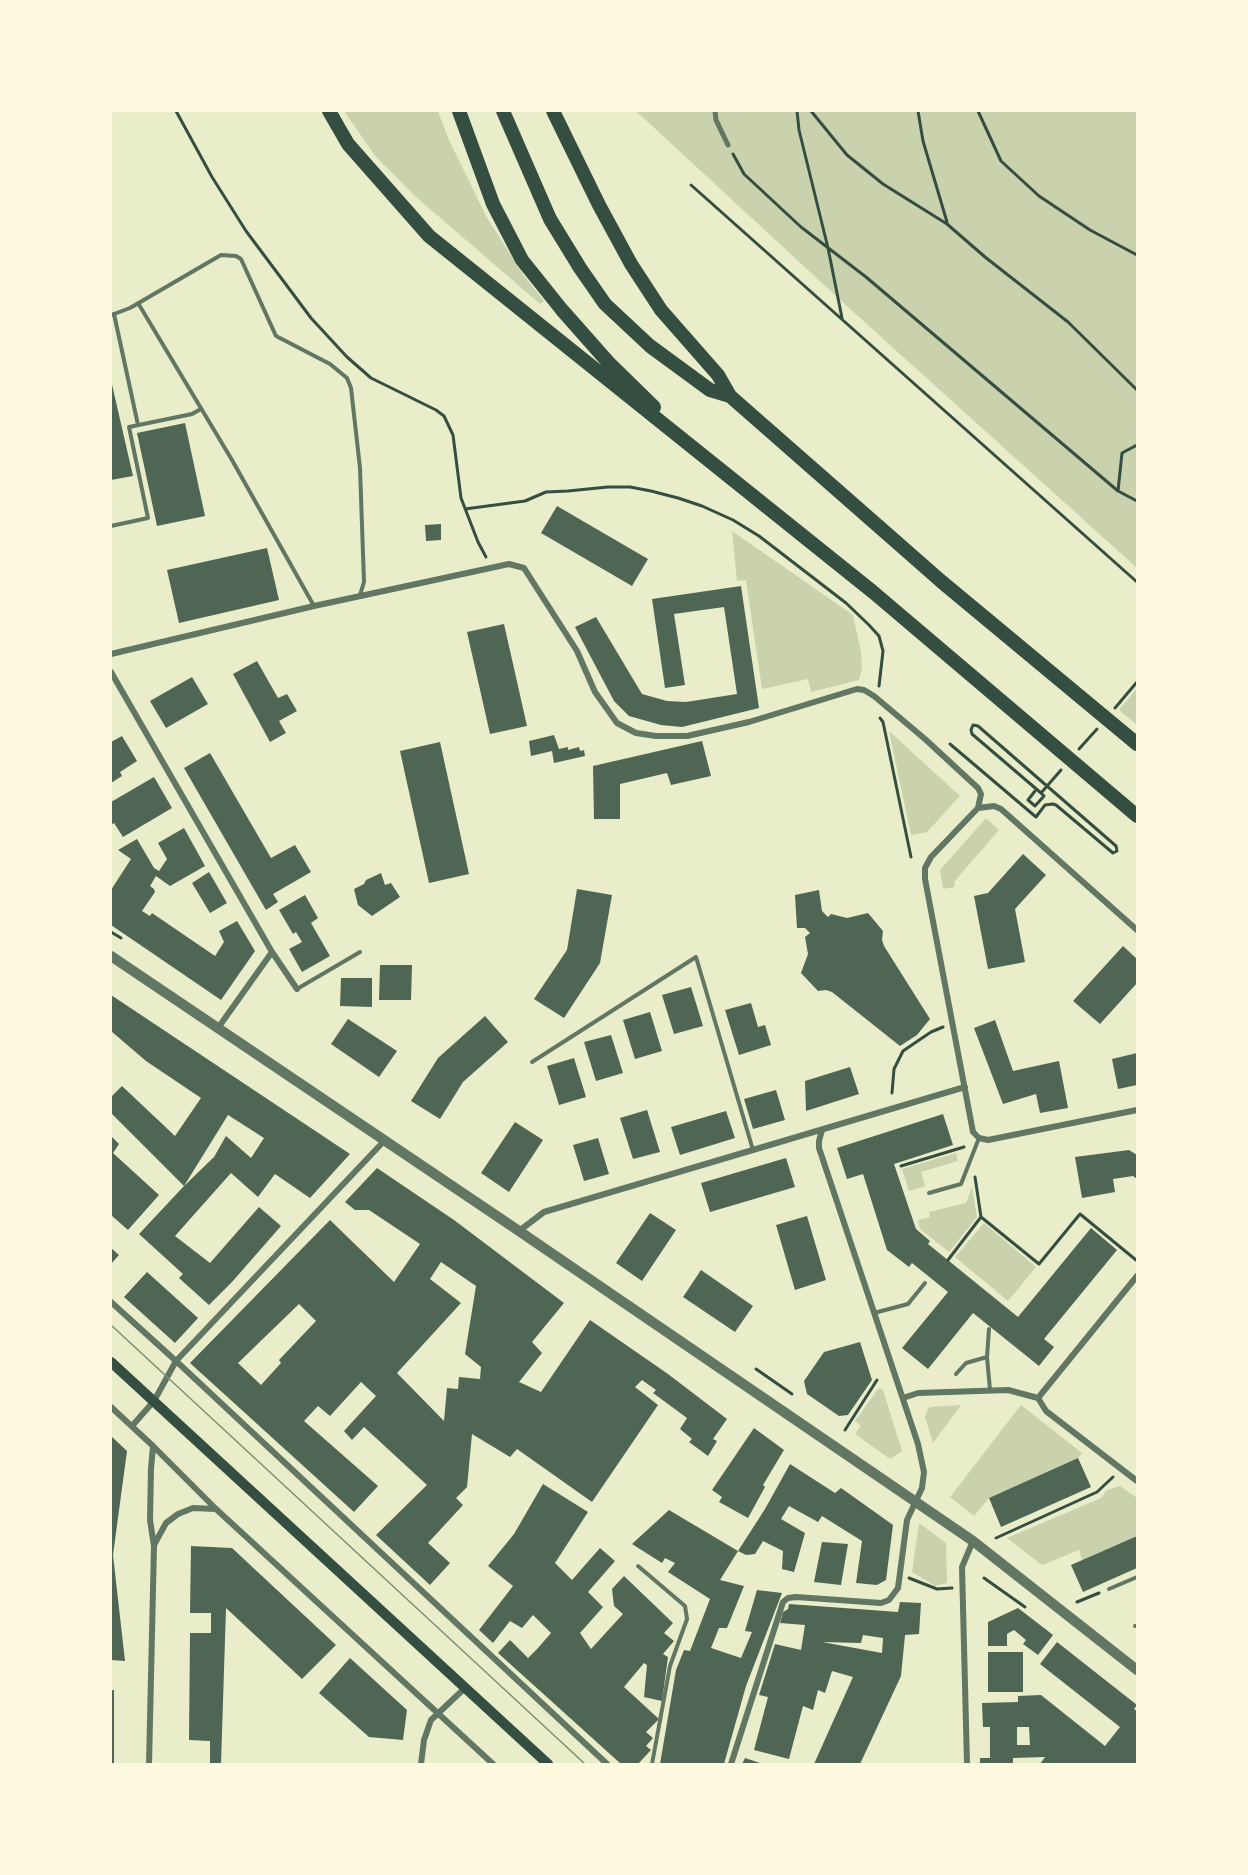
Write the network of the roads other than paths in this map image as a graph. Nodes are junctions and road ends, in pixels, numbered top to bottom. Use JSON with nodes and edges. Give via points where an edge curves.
{"nodes":[{"id":1,"x":329,"y":111,"type":"edge"},
{"id":2,"x":459,"y":111,"type":"edge"},
{"id":3,"x":503,"y":111,"type":"edge"},
{"id":4,"x":553,"y":111,"type":"edge"},
{"id":5,"x":715,"y":111,"type":"edge"},
{"id":6,"x":728,"y":145,"type":"road end"},
{"id":7,"x":138,"y":303,"type":"junction"},
{"id":8,"x":113,"y":314,"type":"edge"},
{"id":9,"x":730,"y":396,"type":"junction"},
{"id":10,"x":201,"y":410,"type":"junction"},
{"id":11,"x":138,"y":425,"type":"junction"},
{"id":12,"x":716,"y":467,"type":"junction"},
{"id":13,"x":111,"y":526,"type":"edge"},
{"id":14,"x":359,"y":596,"type":"junction"},
{"id":15,"x":314,"y":606,"type":"junction"},
{"id":16,"x":111,"y":654,"type":"edge"},
{"id":17,"x":111,"y":672,"type":"edge"},
{"id":18,"x":1137,"y":744,"type":"edge"},
{"id":19,"x":978,"y":808,"type":"junction"},
{"id":20,"x":1137,"y":817,"type":"edge"},
{"id":21,"x":1137,"y":930,"type":"edge"},
{"id":22,"x":272,"y":952,"type":"junction"},
{"id":23,"x":360,"y":952,"type":"dead end"},
{"id":24,"x":111,"y":956,"type":"edge"},
{"id":25,"x":297,"y":989,"type":"joint"},
{"id":26,"x":218,"y":1028,"type":"junction"},
{"id":27,"x":532,"y":1062,"type":"dead end"},
{"id":28,"x":965,"y":1087,"type":"junction"},
{"id":29,"x":1137,"y":1110,"type":"edge"},
{"id":30,"x":822,"y":1130,"type":"junction"},
{"id":31,"x":979,"y":1138,"type":"junction"},
{"id":32,"x":385,"y":1140,"type":"junction"},
{"id":33,"x":753,"y":1150,"type":"junction"},
{"id":34,"x":929,"y":1193,"type":"dead end"},
{"id":35,"x":519,"y":1231,"type":"junction"},
{"id":36,"x":1137,"y":1276,"type":"edge"},
{"id":37,"x":926,"y":1283,"type":"dead end"},
{"id":38,"x":111,"y":1302,"type":"edge"},
{"id":39,"x":873,"y":1314,"type":"junction"},
{"id":40,"x":988,"y":1329,"type":"dead end"},
{"id":41,"x":987,"y":1357,"type":"junction"},
{"id":42,"x":176,"y":1361,"type":"junction"},
{"id":43,"x":111,"y":1362,"type":"edge"},
{"id":44,"x":956,"y":1374,"type":"dead end"},
{"id":45,"x":990,"y":1390,"type":"junction"},
{"id":46,"x":903,"y":1398,"type":"junction"},
{"id":47,"x":1038,"y":1398,"type":"junction"},
{"id":48,"x":154,"y":1401,"type":"junction"},
{"id":49,"x":111,"y":1407,"type":"edge"},
{"id":50,"x":132,"y":1426,"type":"junction"},
{"id":51,"x":153,"y":1446,"type":"junction"},
{"id":52,"x":1137,"y":1481,"type":"edge"},
{"id":53,"x":916,"y":1501,"type":"junction"},
{"id":54,"x":216,"y":1509,"type":"junction"},
{"id":55,"x":973,"y":1541,"type":"junction"},
{"id":56,"x":154,"y":1546,"type":"junction"},
{"id":57,"x":638,"y":1566,"type":"dead end"},
{"id":58,"x":1137,"y":1577,"type":"edge"},
{"id":59,"x":1109,"y":1589,"type":"road end"},
{"id":60,"x":1137,"y":1670,"type":"edge"},
{"id":61,"x":465,"y":1688,"type":"junction"},
{"id":62,"x":438,"y":1713,"type":"junction"},
{"id":63,"x":149,"y":1764,"type":"edge"},
{"id":64,"x":421,"y":1764,"type":"edge"},
{"id":65,"x":493,"y":1764,"type":"edge"},
{"id":66,"x":548,"y":1764,"type":"edge"},
{"id":67,"x":608,"y":1764,"type":"edge"},
{"id":68,"x":652,"y":1764,"type":"edge"},
{"id":69,"x":731,"y":1764,"type":"edge"},
{"id":70,"x":967,"y":1764,"type":"edge"}],
"edges":[{"from":1,"to":12,"type":"highway","via":[[348,144],[429,236]]},
{"from":2,"to":12,"type":"highway","via":[[493,204],[522,260],[608,362]]},
{"from":3,"to":9,"type":"highway","via":[[550,219],[605,304],[650,346],[710,390]]},
{"from":4,"to":9,"type":"highway","via":[[631,264],[661,310],[718,375]]},
{"from":5,"to":6,"type":"street"},
{"from":7,"to":8,"type":"lane"},
{"from":7,"to":10,"type":"lane"},
{"from":7,"to":14,"type":"lane","via":[[221,255],[236,256],[241,259],[276,336],[330,363],[347,378],[360,468],[364,582]]},
{"from":8,"to":11,"type":"lane"},
{"from":9,"to":18,"type":"highway","via":[[942,582]]},
{"from":10,"to":11,"type":"lane"},
{"from":10,"to":15,"type":"lane"},
{"from":11,"to":13,"type":"lane","via":[[129,427],[148,518]]},
{"from":12,"to":20,"type":"highway","via":[[873,592]]},
{"from":14,"to":15,"type":"street"},
{"from":14,"to":19,"type":"street","via":[[508,564],[524,568],[617,723],[636,733],[687,736],[749,722],[857,688],[892,710],[978,788]]},
{"from":15,"to":16,"type":"street"},
{"from":17,"to":22,"type":"street"},
{"from":19,"to":21,"type":"street","via":[[1001,809]]},
{"from":19,"to":28,"type":"street","via":[[925,868]]},
{"from":22,"to":25,"type":"street"},
{"from":22,"to":26,"type":"street"},
{"from":23,"to":25,"type":"lane"},
{"from":24,"to":26,"type":"street"},
{"from":26,"to":32,"type":"street"},
{"from":27,"to":33,"type":"lane","via":[[696,957]]},
{"from":28,"to":30,"type":"street"},
{"from":28,"to":31,"type":"street","via":[[973,1132]]},
{"from":29,"to":31,"type":"street","via":[[988,1140]]},
{"from":30,"to":33,"type":"street"},
{"from":30,"to":39,"type":"street","via":[[819,1148]]},
{"from":31,"to":34,"type":"lane","via":[[961,1184]]},
{"from":32,"to":35,"type":"street"},
{"from":32,"to":42,"type":"street"},
{"from":33,"to":35,"type":"street","via":[[543,1212]]},
{"from":35,"to":53,"type":"street"},
{"from":36,"to":47,"type":"street"},
{"from":37,"to":39,"type":"lane","via":[[908,1304]]},
{"from":38,"to":42,"type":"street"},
{"from":39,"to":46,"type":"street"},
{"from":40,"to":41,"type":"lane"},
{"from":41,"to":44,"type":"lane","via":[[966,1363]]},
{"from":41,"to":45,"type":"lane"},
{"from":42,"to":48,"type":"street"},
{"from":42,"to":67,"type":"street"},
{"from":43,"to":48,"type":"main road"},
{"from":45,"to":46,"type":"street"},
{"from":45,"to":47,"type":"street"},
{"from":46,"to":53,"type":"street","via":[[924,1472]]},
{"from":47,"to":52,"type":"street","via":[[1046,1411]]},
{"from":48,"to":50,"type":"street"},
{"from":48,"to":61,"type":"main road"},
{"from":49,"to":50,"type":"street"},
{"from":50,"to":51,"type":"street"},
{"from":51,"to":54,"type":"street"},
{"from":51,"to":56,"type":"street","via":[[150,1520]]},
{"from":53,"to":55,"type":"street"},
{"from":53,"to":69,"type":"street","via":[[907,1520],[898,1588],[889,1600],[881,1603],[795,1597],[783,1602]]},
{"from":54,"to":56,"type":"street","via":[[193,1508],[178,1514],[166,1523]]},
{"from":54,"to":62,"type":"street"},
{"from":55,"to":60,"type":"street"},
{"from":55,"to":70,"type":"street","via":[[962,1567]]},
{"from":56,"to":63,"type":"street"},
{"from":57,"to":68,"type":"lane","via":[[685,1606],[687,1619],[670,1666]]},
{"from":58,"to":59,"type":"lane"},
{"from":61,"to":62,"type":"street"},
{"from":61,"to":66,"type":"main road"},
{"from":62,"to":64,"type":"street","via":[[424,1740]]},
{"from":62,"to":65,"type":"street"}]}
